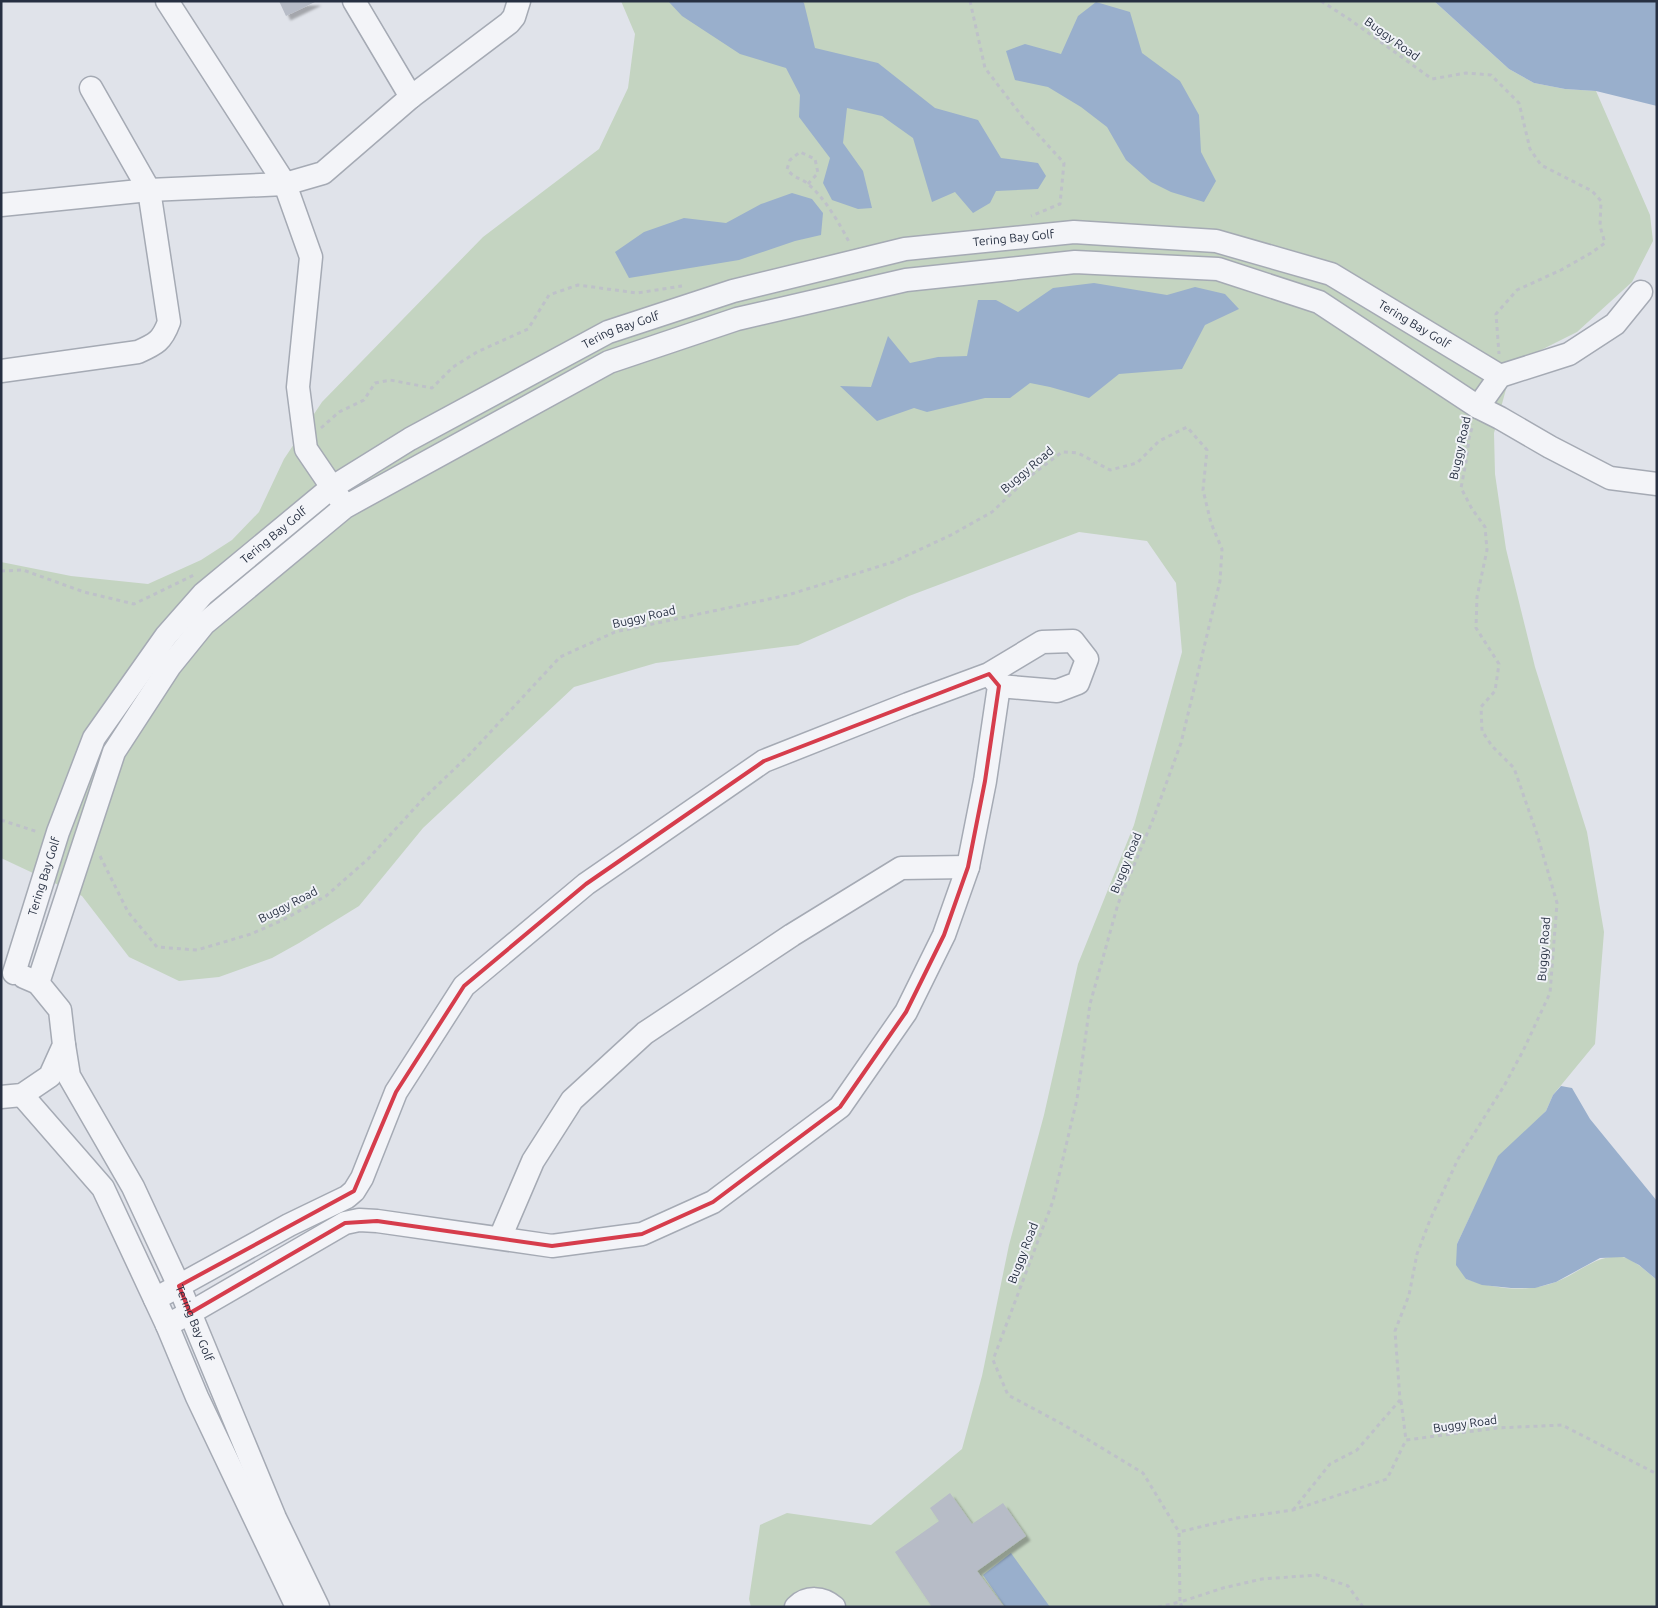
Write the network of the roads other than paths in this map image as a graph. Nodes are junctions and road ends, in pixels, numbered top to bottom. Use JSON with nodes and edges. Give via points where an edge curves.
{"nodes":[{"id":1,"x":167,"y":1,"type":"edge"},
{"id":2,"x":354,"y":1,"type":"edge"},
{"id":3,"x":519,"y":1,"type":"edge"},
{"id":4,"x":91,"y":88,"type":"dead end"},
{"id":5,"x":411,"y":98,"type":"junction"},
{"id":6,"x":285,"y":184,"type":"junction"},
{"id":7,"x":149,"y":190,"type":"junction"},
{"id":8,"x":1,"y":205,"type":"edge"},
{"id":9,"x":1642,"y":292,"type":"dead end"},
{"id":10,"x":1,"y":371,"type":"edge"},
{"id":11,"x":1500,"y":376,"type":"junction"},
{"id":12,"x":1478,"y":407,"type":"junction"},
{"id":13,"x":1657,"y":484,"type":"edge"},
{"id":14,"x":331,"y":488,"type":"junction"},
{"id":15,"x":345,"y":507,"type":"junction"},
{"id":16,"x":968,"y":866,"type":"junction"},
{"id":17,"x":8,"y":974,"type":"edge"},
{"id":18,"x":38,"y":983,"type":"junction"},
{"id":19,"x":64,"y":1045,"type":"junction"},
{"id":20,"x":12,"y":1096,"type":"edge"},
{"id":21,"x":500,"y":1238,"type":"junction"},
{"id":22,"x":179,"y":1286,"type":"junction"},
{"id":23,"x":155,"y":1299,"type":"junction"},
{"id":24,"x":190,"y":1313,"type":"junction"},
{"id":25,"x":167,"y":1325,"type":"junction"},
{"id":26,"x":297,"y":1607,"type":"edge"},
{"id":27,"x":318,"y":1607,"type":"edge"},
{"id":28,"x":796,"y":1607,"type":"edge"},
{"id":29,"x":834,"y":1607,"type":"edge"}],
"edges":[{"from":1,"to":6,"type":"street"},
{"from":2,"to":5,"type":"street"},
{"from":3,"to":5,"type":"street","via":[[509,23]]},
{"from":4,"to":7,"type":"street"},
{"from":5,"to":6,"type":"street","via":[[323,173]]},
{"from":6,"to":7,"type":"street"},
{"from":6,"to":14,"type":"street","via":[[311,257],[298,387],[306,449]]},
{"from":7,"to":8,"type":"street"},
{"from":7,"to":10,"type":"street","via":[[169,322],[164,335],[154,345],[138,352]]},
{"from":9,"to":11,"type":"street","via":[[1615,324],[1569,354]]},
{"from":11,"to":12,"type":"street"},
{"from":11,"to":14,"type":"street","name":"Tering Bay Golf","via":[[1331,274],[1216,241],[1074,232],[905,249],[733,291],[608,332],[410,439]]},
{"from":12,"to":13,"type":"street","name":"Tering Bay Golf","via":[[1610,478]]},
{"from":12,"to":15,"type":"street","name":"Tering Bay Golf","via":[[1319,302],[1218,269],[1075,262],[906,280],[737,320],[609,362]]},
{"from":14,"to":15,"type":"street"},
{"from":14,"to":17,"type":"street","name":"Tering Bay Golf","via":[[203,594],[166,636],[94,738]]},
{"from":15,"to":18,"type":"street","name":"Tering Bay Golf","via":[[204,624],[170,666],[114,752]]},
{"from":16,"to":21,"type":"street","via":[[901,868],[792,935],[645,1033],[572,1100],[533,1160]]},
{"from":16,"to":21,"type":"street","via":[[944,935],[906,1012],[840,1107],[713,1202],[642,1234],[552,1246]]},
{"from":16,"to":22,"type":"street","via":[[986,781],[994,680],[908,704],[764,761],[586,884],[464,986],[396,1092],[354,1191]]},
{"from":17,"to":18,"type":"street","name":"Tering Bay Golf"},
{"from":18,"to":19,"type":"street","name":"Tering Bay Golf","via":[[60,1010]]},
{"from":19,"to":20,"type":"street","via":[[50,1076]]},
{"from":19,"to":22,"type":"street","name":"Tering Bay Golf","via":[[68,1076],[133,1187]]},
{"from":20,"to":23,"type":"street","via":[[103,1188]]},
{"from":21,"to":24,"type":"street","via":[[377,1221],[345,1223]]},
{"from":22,"to":23,"type":"street"},
{"from":22,"to":24,"type":"street","name":"Tering Bay Golf"},
{"from":23,"to":25,"type":"street"},
{"from":24,"to":25,"type":"street"},
{"from":24,"to":27,"type":"street","name":"Tering Bay Golf","via":[[275,1518]]},
{"from":25,"to":26,"type":"street","via":[[197,1397]]},
{"from":28,"to":29,"type":"street","via":[[808,1599],[829,1602]]}]}
